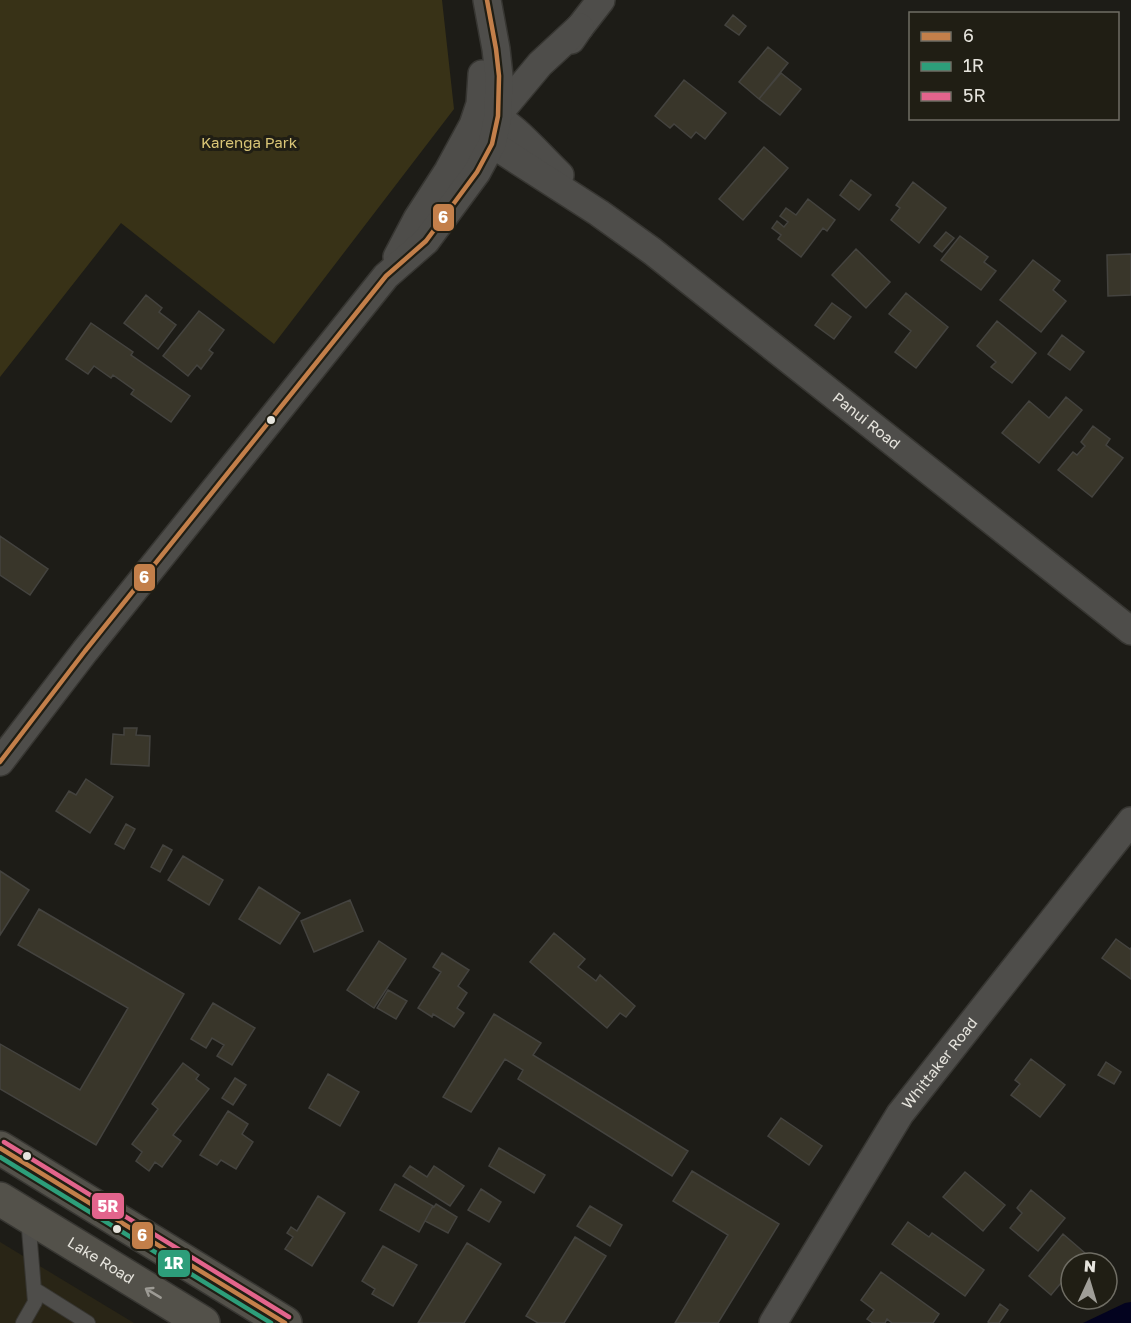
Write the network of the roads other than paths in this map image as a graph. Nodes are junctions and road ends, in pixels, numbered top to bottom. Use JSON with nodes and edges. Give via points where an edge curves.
{"nodes":[{"id":1,"x":480,"y":0,"type":"edge"},
{"id":2,"x":487,"y":0,"type":"edge"},
{"id":3,"x":601,"y":0,"type":"edge"},
{"id":4,"x":580,"y":27,"type":"junction"},
{"id":5,"x":496,"y":49,"type":"junction"},
{"id":6,"x":540,"y":64,"type":"junction"},
{"id":7,"x":492,"y":118,"type":"junction"},
{"id":8,"x":405,"y":242,"type":"junction"},
{"id":9,"x":386,"y":276,"type":"junction"},
{"id":10,"x":1131,"y":632,"type":"edge"},
{"id":11,"x":0,"y":762,"type":"edge"},
{"id":12,"x":1131,"y":821,"type":"edge"},
{"id":13,"x":0,"y":1149,"type":"edge"},
{"id":14,"x":0,"y":1199,"type":"edge"},
{"id":15,"x":28,"y":1216,"type":"junction"},
{"id":16,"x":34,"y":1289,"type":"junction"},
{"id":17,"x":71,"y":1319,"type":"edge"},
{"id":18,"x":191,"y":1321,"type":"edge"},
{"id":19,"x":22,"y":1323,"type":"edge"},
{"id":20,"x":88,"y":1323,"type":"edge"},
{"id":21,"x":285,"y":1323,"type":"edge"},
{"id":22,"x":773,"y":1323,"type":"edge"}],
"edges":[{"from":1,"to":7,"type":"street"},
{"from":2,"to":5,"type":"street"},
{"from":3,"to":4,"type":"street"},
{"from":4,"to":6,"type":"street"},
{"from":4,"to":7,"type":"street","via":[[525,105]]},
{"from":5,"to":6,"type":"street","via":[[509,62],[524,66]]},
{"from":5,"to":7,"type":"street","via":[[499,86]]},
{"from":6,"to":7,"type":"street"},
{"from":7,"to":8,"type":"street","via":[[468,160]]},
{"from":7,"to":8,"type":"street","via":[[478,115]]},
{"from":7,"to":9,"type":"street","via":[[477,172],[426,240]]},
{"from":7,"to":10,"type":"street","name":"Panui Road","via":[[599,213]]},
{"from":8,"to":9,"type":"street"},
{"from":9,"to":11,"type":"street"},
{"from":12,"to":22,"type":"street","name":"Whittaker Road","via":[[900,1114]]},
{"from":13,"to":21,"type":"main road"},
{"from":14,"to":15,"type":"main road","name":"Lake Road"},
{"from":15,"to":16,"type":"lane"},
{"from":18,"to":15,"type":"main road","name":"Lake Road","one_way":true},
{"from":16,"to":17,"type":"lane"},
{"from":16,"to":19,"type":"lane","via":[[35,1302]]},
{"from":17,"to":20,"type":"lane"}]}
